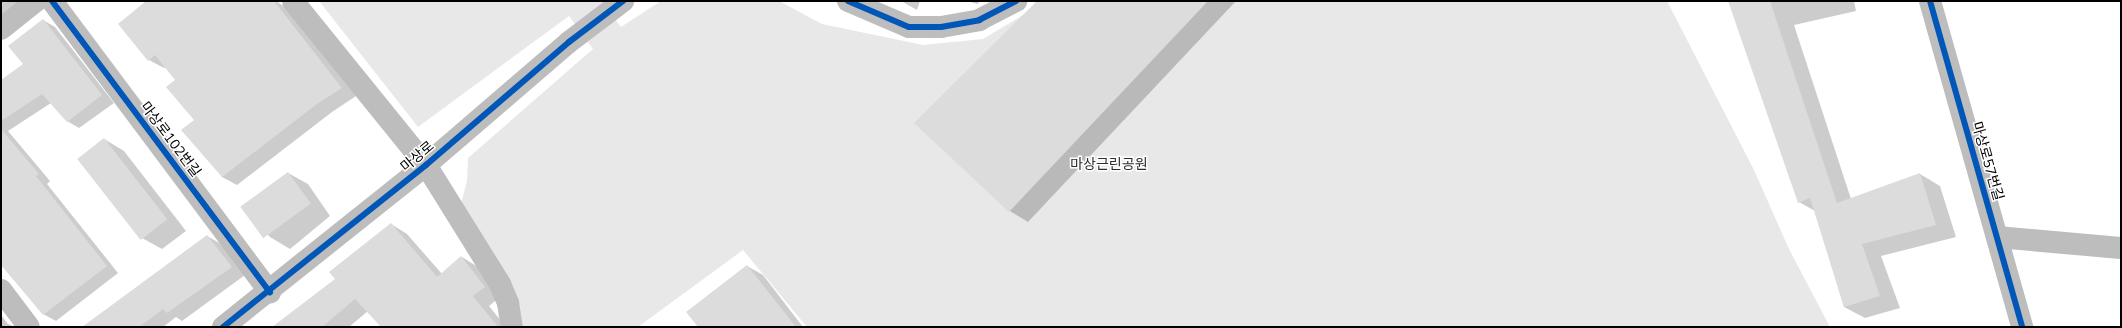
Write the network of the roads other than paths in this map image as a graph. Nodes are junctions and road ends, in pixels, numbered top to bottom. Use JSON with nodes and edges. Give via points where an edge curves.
{"nodes":[{"id":1,"x":36,"y":1,"type":"edge"},
{"id":2,"x":52,"y":1,"type":"edge"},
{"id":3,"x":293,"y":1,"type":"edge"},
{"id":4,"x":623,"y":1,"type":"edge"},
{"id":5,"x":1016,"y":1,"type":"edge"},
{"id":6,"x":1930,"y":1,"type":"edge"},
{"id":7,"x":851,"y":2,"type":"edge"},
{"id":8,"x":1,"y":29,"type":"edge"},
{"id":9,"x":426,"y":165,"type":"junction"},
{"id":10,"x":1997,"y":237,"type":"junction"},
{"id":11,"x":2121,"y":248,"type":"edge"},
{"id":12,"x":1,"y":290,"type":"edge"},
{"id":13,"x":270,"y":292,"type":"junction"},
{"id":14,"x":29,"y":327,"type":"edge"},
{"id":15,"x":223,"y":327,"type":"edge"},
{"id":16,"x":512,"y":327,"type":"edge"},
{"id":17,"x":2022,"y":327,"type":"edge"}],
"edges":[{"from":1,"to":8,"type":"street"},
{"from":2,"to":13,"type":"street","name":"마상로102번길"},
{"from":3,"to":9,"type":"street","name":"마상로"},
{"from":4,"to":9,"type":"street","name":"마상로","via":[[569,42]]},
{"from":5,"to":7,"type":"street","via":[[979,20],[942,26],[909,26]]},
{"from":6,"to":10,"type":"street","name":"마상로57번길"},
{"from":9,"to":13,"type":"street","name":"마상로"},
{"from":9,"to":16,"type":"street","name":"마상로","via":[[500,284],[508,303]]},
{"from":10,"to":11,"type":"street"},
{"from":10,"to":17,"type":"street","name":"마상로57번길"},
{"from":12,"to":14,"type":"street"},
{"from":13,"to":15,"type":"street","name":"마상로"}]}
